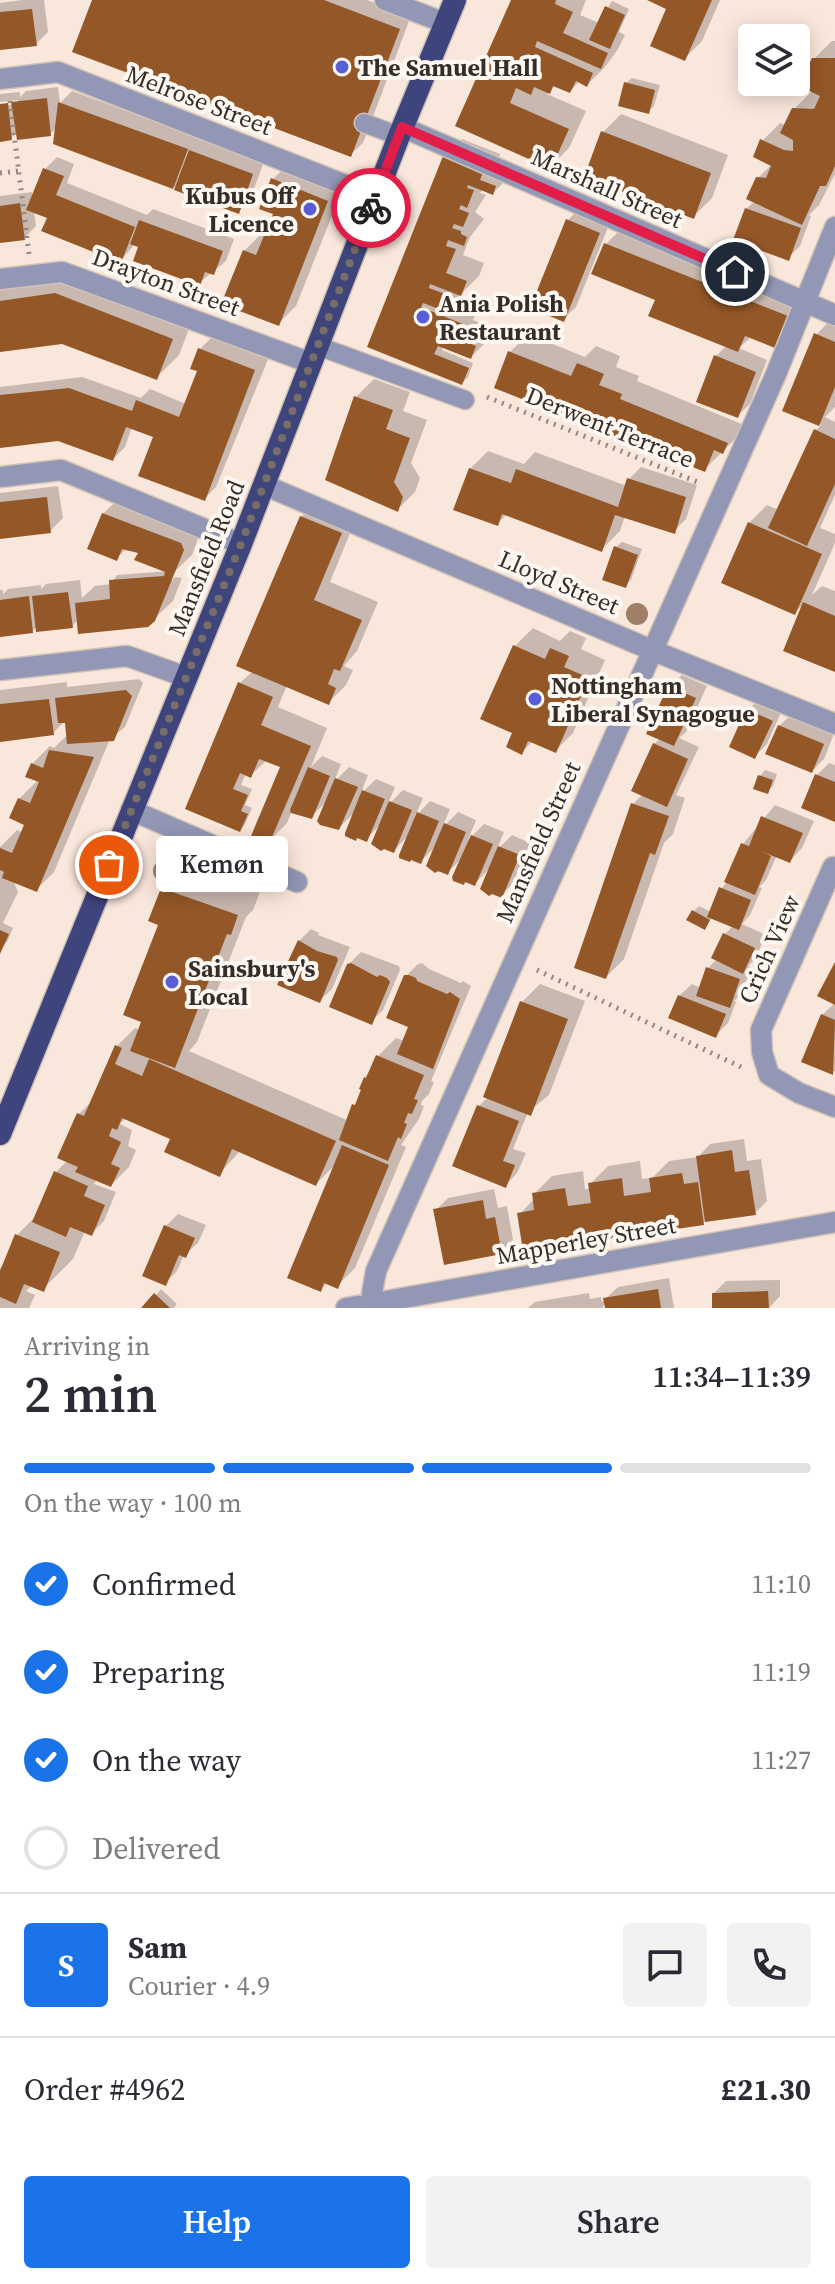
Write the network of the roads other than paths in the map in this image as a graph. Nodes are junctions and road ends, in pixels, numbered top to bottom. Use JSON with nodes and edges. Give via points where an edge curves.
{"nodes":[{"id":1,"x":385,"y":0,"type":"edge"},
{"id":2,"x":455,"y":0,"type":"edge"},
{"id":3,"x":445,"y":23,"type":"junction"},
{"id":4,"x":3,"y":79,"type":"edge"},
{"id":5,"x":364,"y":123,"type":"dead end"},
{"id":6,"x":400,"y":132,"type":"junction"},
{"id":7,"x":376,"y":197,"type":"junction"},
{"id":8,"x":835,"y":227,"type":"edge"},
{"id":9,"x":0,"y":279,"type":"edge"},
{"id":10,"x":806,"y":301,"type":"junction"},
{"id":11,"x":835,"y":315,"type":"edge"},
{"id":12,"x":315,"y":354,"type":"junction"},
{"id":13,"x":391,"y":373,"type":"junction"},
{"id":14,"x":404,"y":396,"type":"dead end"},
{"id":15,"x":474,"y":397,"type":"road end"},
{"id":16,"x":0,"y":477,"type":"edge"},
{"id":17,"x":264,"y":485,"type":"junction"},
{"id":18,"x":241,"y":544,"type":"junction"},
{"id":19,"x":654,"y":651,"type":"junction"},
{"id":20,"x":0,"y":670,"type":"edge"},
{"id":21,"x":186,"y":677,"type":"junction"},
{"id":22,"x":835,"y":724,"type":"edge"},
{"id":23,"x":131,"y":810,"type":"junction"},
{"id":24,"x":833,"y":867,"type":"dead end"},
{"id":25,"x":297,"y":882,"type":"dead end"},
{"id":26,"x":835,"y":1107,"type":"edge"},
{"id":27,"x":0,"y":1134,"type":"edge"},
{"id":28,"x":835,"y":1222,"type":"edge"},
{"id":29,"x":373,"y":1304,"type":"junction"},
{"id":30,"x":346,"y":1308,"type":"edge"}],
"edges":[{"from":1,"to":3,"type":"street"},
{"from":2,"to":3,"type":"highway","name":"Mansfield Road"},
{"from":3,"to":6,"type":"highway","name":"Mansfield Road"},
{"from":4,"to":7,"type":"street","name":"Melrose Street","via":[[58,72]]},
{"from":5,"to":6,"type":"lane"},
{"from":6,"to":7,"type":"highway","name":"Mansfield Road"},
{"from":6,"to":10,"type":"street","name":"Marshall Street"},
{"from":7,"to":12,"type":"highway","name":"Mansfield Road"},
{"from":8,"to":10,"type":"street","name":"Mansfield Street"},
{"from":9,"to":12,"type":"street","name":"Drayton Street","via":[[62,272]]},
{"from":10,"to":11,"type":"street","name":"Marshall Street"},
{"from":10,"to":19,"type":"street","name":"Mansfield Street"},
{"from":12,"to":13,"type":"lane"},
{"from":12,"to":17,"type":"highway","name":"Mansfield Road"},
{"from":13,"to":14,"type":"lane"},
{"from":13,"to":15,"type":"lane"},
{"from":16,"to":18,"type":"street","via":[[61,470]]},
{"from":17,"to":18,"type":"highway","name":"Mansfield Road"},
{"from":17,"to":19,"type":"street","name":"Lloyd Street"},
{"from":18,"to":21,"type":"highway","name":"Mansfield Road"},
{"from":19,"to":22,"type":"street","name":"Lloyd Street"},
{"from":19,"to":29,"type":"street","name":"Mansfield Street","via":[[376,1271]]},
{"from":20,"to":21,"type":"street","via":[[127,656]]},
{"from":21,"to":23,"type":"highway","name":"Mansfield Road"},
{"from":23,"to":25,"type":"street"},
{"from":23,"to":27,"type":"highway","name":"Mansfield Road"},
{"from":24,"to":26,"type":"street","name":"Crich View","via":[[761,1030],[769,1075]]},
{"from":28,"to":29,"type":"street","name":"Mapperley Street"},
{"from":29,"to":30,"type":"street","name":"Mapperley Street"}]}
